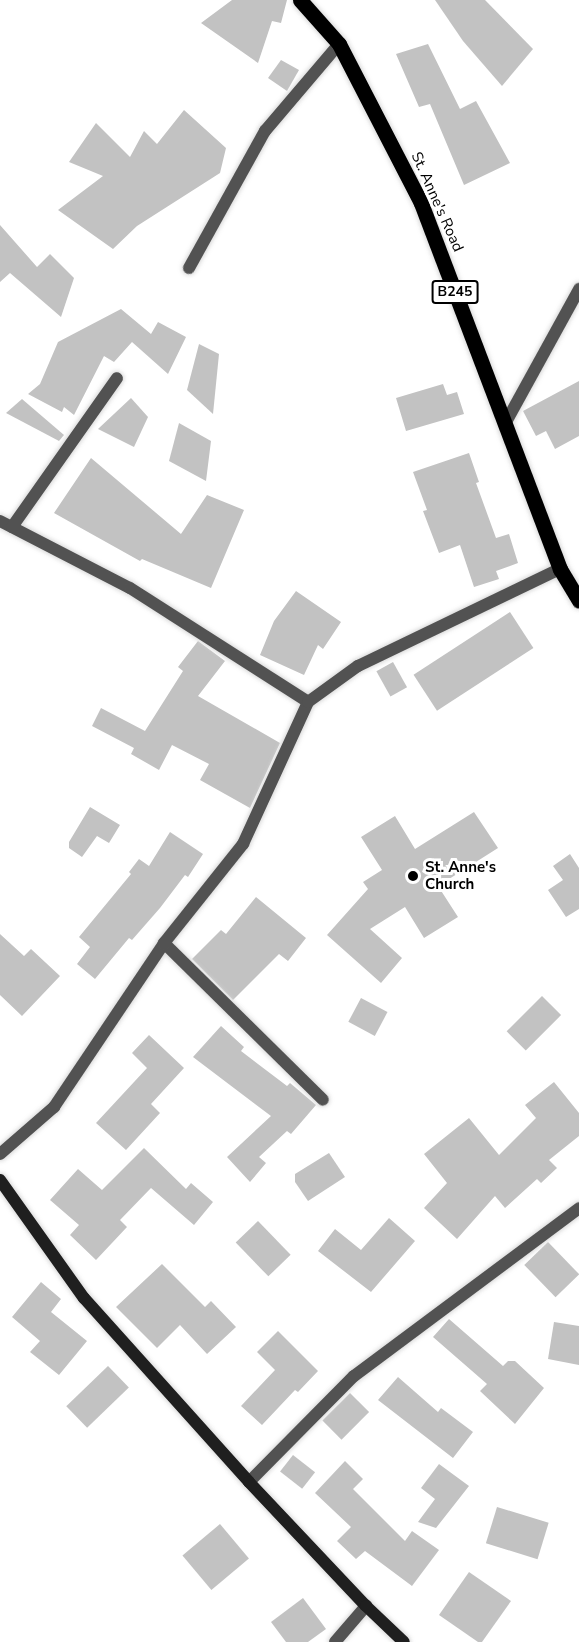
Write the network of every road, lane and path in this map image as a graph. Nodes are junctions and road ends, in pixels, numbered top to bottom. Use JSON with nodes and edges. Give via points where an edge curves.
{"nodes":[{"id":1,"x":300,"y":0,"type":"edge"},
{"id":2,"x":339,"y":44,"type":"junction"},
{"id":3,"x":189,"y":268,"type":"dead end"},
{"id":4,"x":579,"y":289,"type":"edge"},
{"id":5,"x":117,"y":378,"type":"dead end"},
{"id":6,"x":506,"y":422,"type":"junction"},
{"id":7,"x":0,"y":521,"type":"edge"},
{"id":8,"x":12,"y":527,"type":"junction"},
{"id":9,"x":560,"y":569,"type":"junction"},
{"id":10,"x":579,"y":602,"type":"edge"},
{"id":11,"x":308,"y":702,"type":"junction"},
{"id":12,"x":164,"y":943,"type":"junction"},
{"id":13,"x":323,"y":1100,"type":"dead end"},
{"id":14,"x":0,"y":1154,"type":"edge"},
{"id":15,"x":0,"y":1180,"type":"edge"},
{"id":16,"x":579,"y":1208,"type":"edge"},
{"id":17,"x":249,"y":1482,"type":"junction"},
{"id":18,"x":366,"y":1606,"type":"junction"},
{"id":19,"x":335,"y":1642,"type":"edge"},
{"id":20,"x":404,"y":1642,"type":"edge"}],
"edges":[{"from":1,"to":2,"type":"main road","name":"St. Anne's Road","number":"B245"},
{"from":2,"to":3,"type":"street","via":[[265,131]]},
{"from":2,"to":6,"type":"main road","name":"St. Anne's Road","number":"B245","via":[[421,203]]},
{"from":4,"to":6,"type":"street"},
{"from":5,"to":8,"type":"street"},
{"from":6,"to":9,"type":"main road","name":"St. Anne's Road","number":"B245"},
{"from":7,"to":8,"type":"street"},
{"from":8,"to":11,"type":"street","via":[[130,588]]},
{"from":9,"to":10,"type":"main road","name":"St. Anne's Road","number":"B245"},
{"from":9,"to":11,"type":"street","via":[[358,666]]},
{"from":11,"to":12,"type":"street","via":[[243,844]]},
{"from":12,"to":13,"type":"street"},
{"from":12,"to":14,"type":"street","via":[[54,1107]]},
{"from":15,"to":17,"type":"street","via":[[84,1298]]},
{"from":16,"to":17,"type":"street","via":[[354,1376]]},
{"from":17,"to":18,"type":"street"},
{"from":18,"to":19,"type":"street"},
{"from":18,"to":20,"type":"street"}]}
